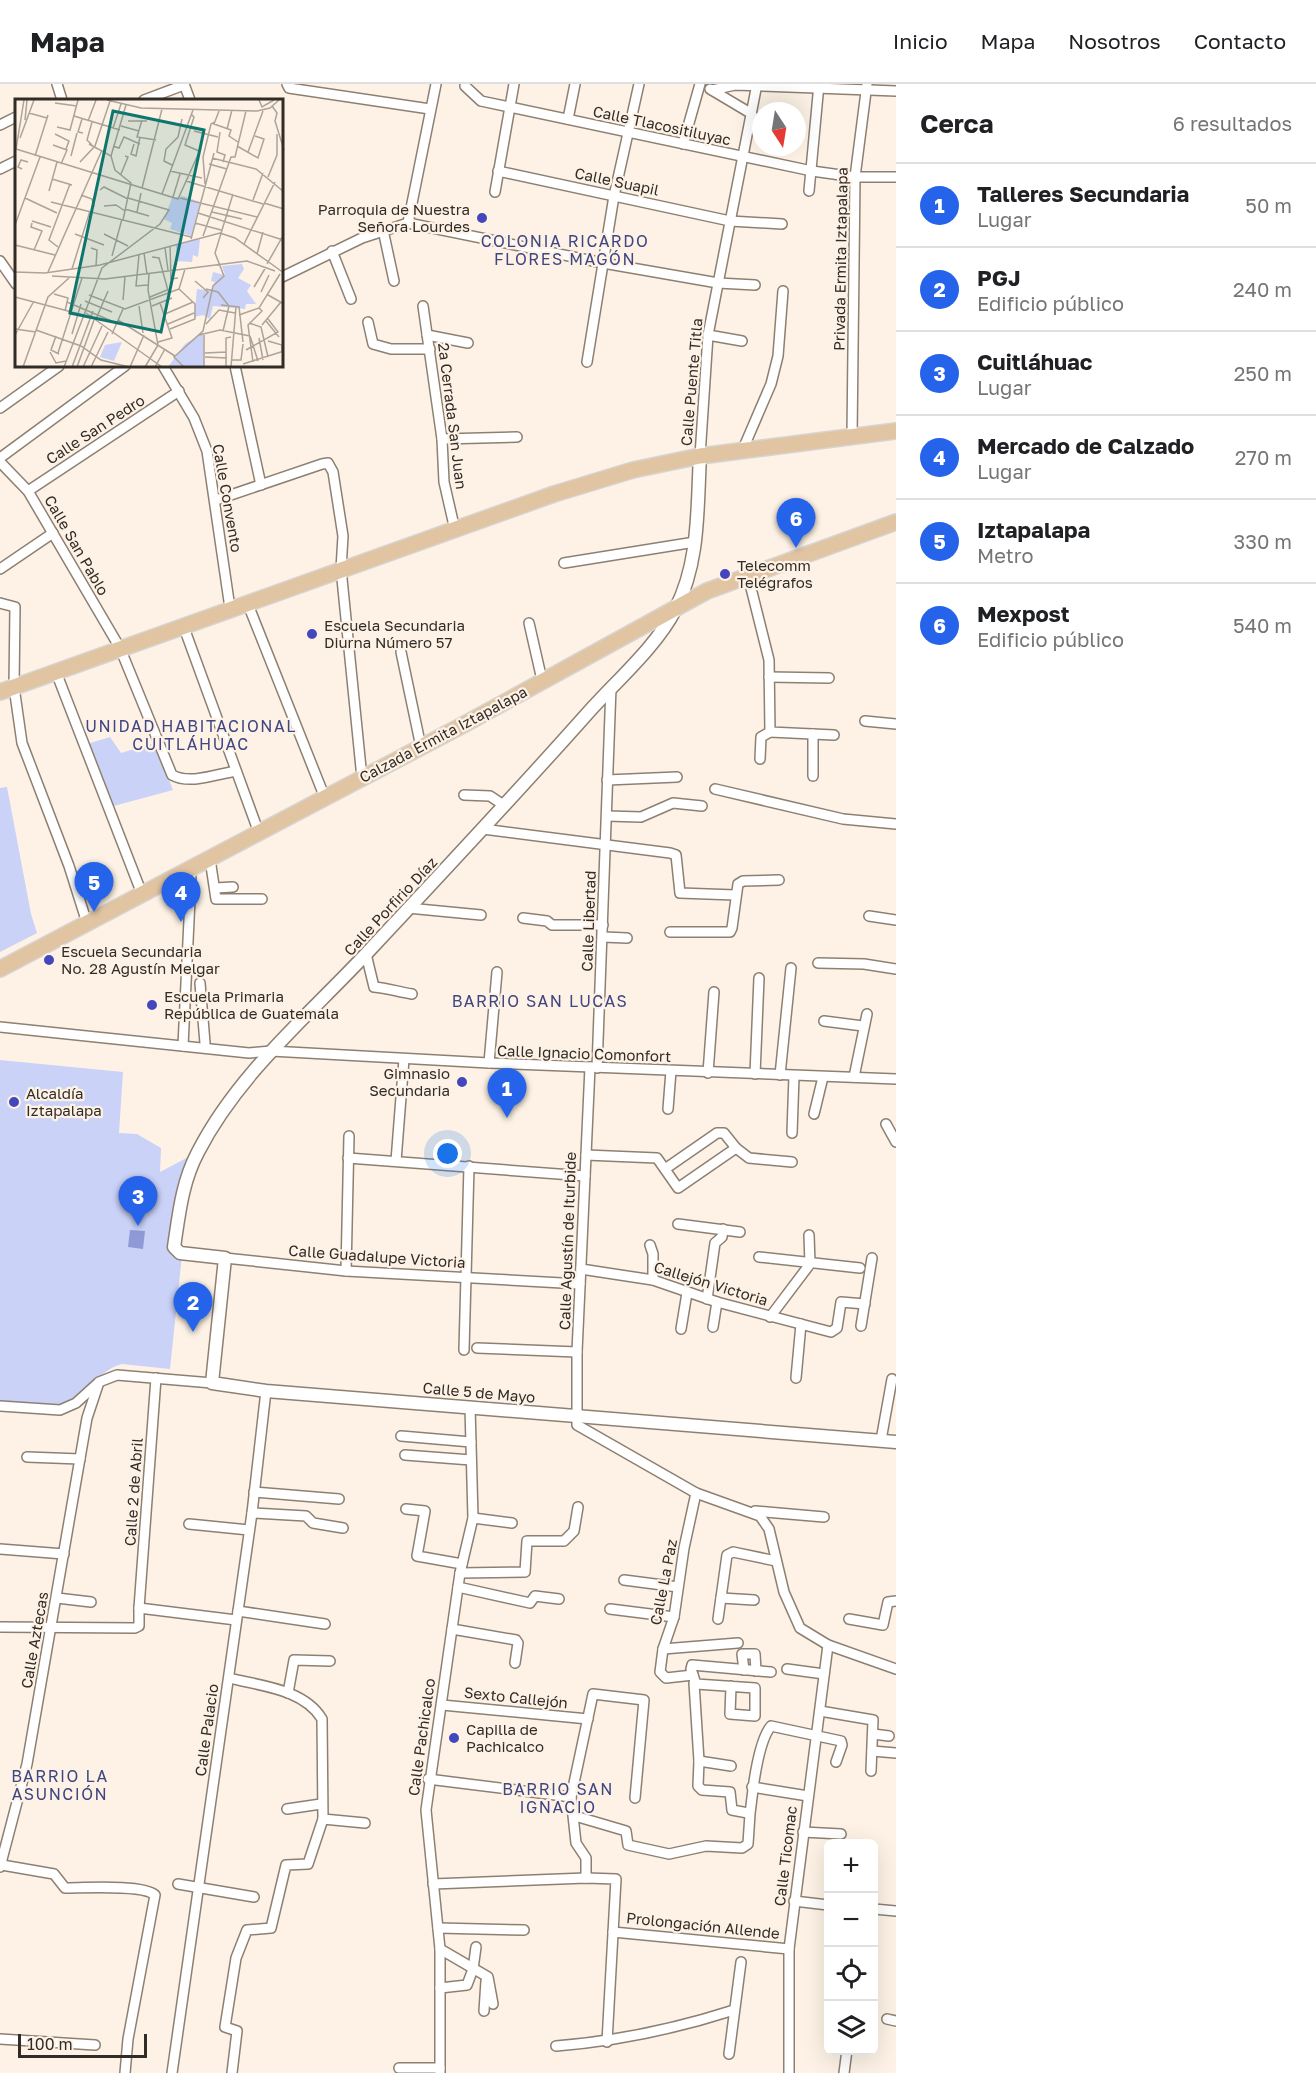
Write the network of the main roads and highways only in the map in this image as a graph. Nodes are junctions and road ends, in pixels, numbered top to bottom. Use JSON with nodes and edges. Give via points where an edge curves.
{"nodes":[{"id":1,"x":896,"y":431,"type":"edge"},
{"id":2,"x":896,"y":522,"type":"edge"},
{"id":3,"x":7,"y":690,"type":"edge"},
{"id":4,"x":0,"y":969,"type":"edge"}],
"edges":[{"from":1,"to":3,"type":"main road","via":[[743,449],[633,470],[565,490]]},
{"from":2,"to":4,"type":"main road","name":"Calzada Ermita Iztapalapa","via":[[707,591],[422,747]]}]}
